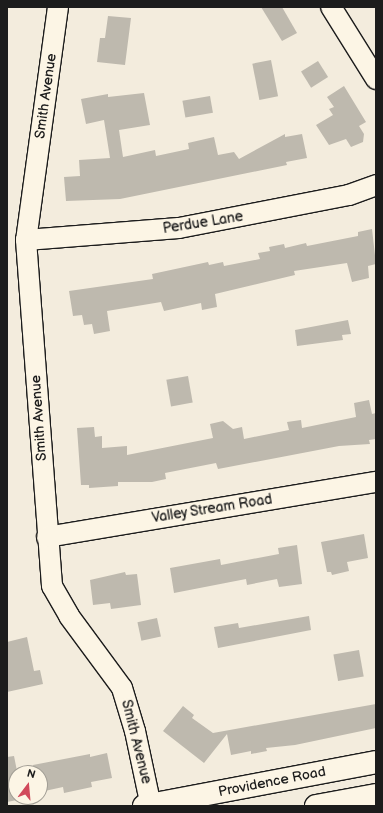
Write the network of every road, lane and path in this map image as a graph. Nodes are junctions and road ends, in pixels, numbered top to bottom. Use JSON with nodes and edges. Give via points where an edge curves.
{"nodes":[{"id":1,"x":58,"y":7,"type":"edge"},
{"id":2,"x":331,"y":7,"type":"edge"},
{"id":3,"x":376,"y":79,"type":"edge"},
{"id":4,"x":376,"y":184,"type":"edge"},
{"id":5,"x":26,"y":240,"type":"junction"},
{"id":6,"x":376,"y":482,"type":"edge"},
{"id":7,"x":48,"y":537,"type":"junction"},
{"id":8,"x":376,"y":762,"type":"edge"},
{"id":9,"x":376,"y":795,"type":"edge"},
{"id":10,"x":149,"y":806,"type":"edge"},
{"id":11,"x":316,"y":806,"type":"edge"}],
"edges":[{"from":1,"to":5,"type":"street","name":"Smith Avenue"},
{"from":2,"to":3,"type":"street"},
{"from":4,"to":5,"type":"street","name":"Perdue Lane","via":[[349,195],[179,228]]},
{"from":5,"to":7,"type":"street","name":"Smith Avenue"},
{"from":6,"to":7,"type":"street","name":"Valley Stream Road"},
{"from":7,"to":10,"type":"street","name":"Smith Avenue","via":[[52,586],[69,616],[122,688],[135,731]]},
{"from":8,"to":10,"type":"main road","name":"Providence Road"},
{"from":9,"to":11,"type":"main road"}]}
